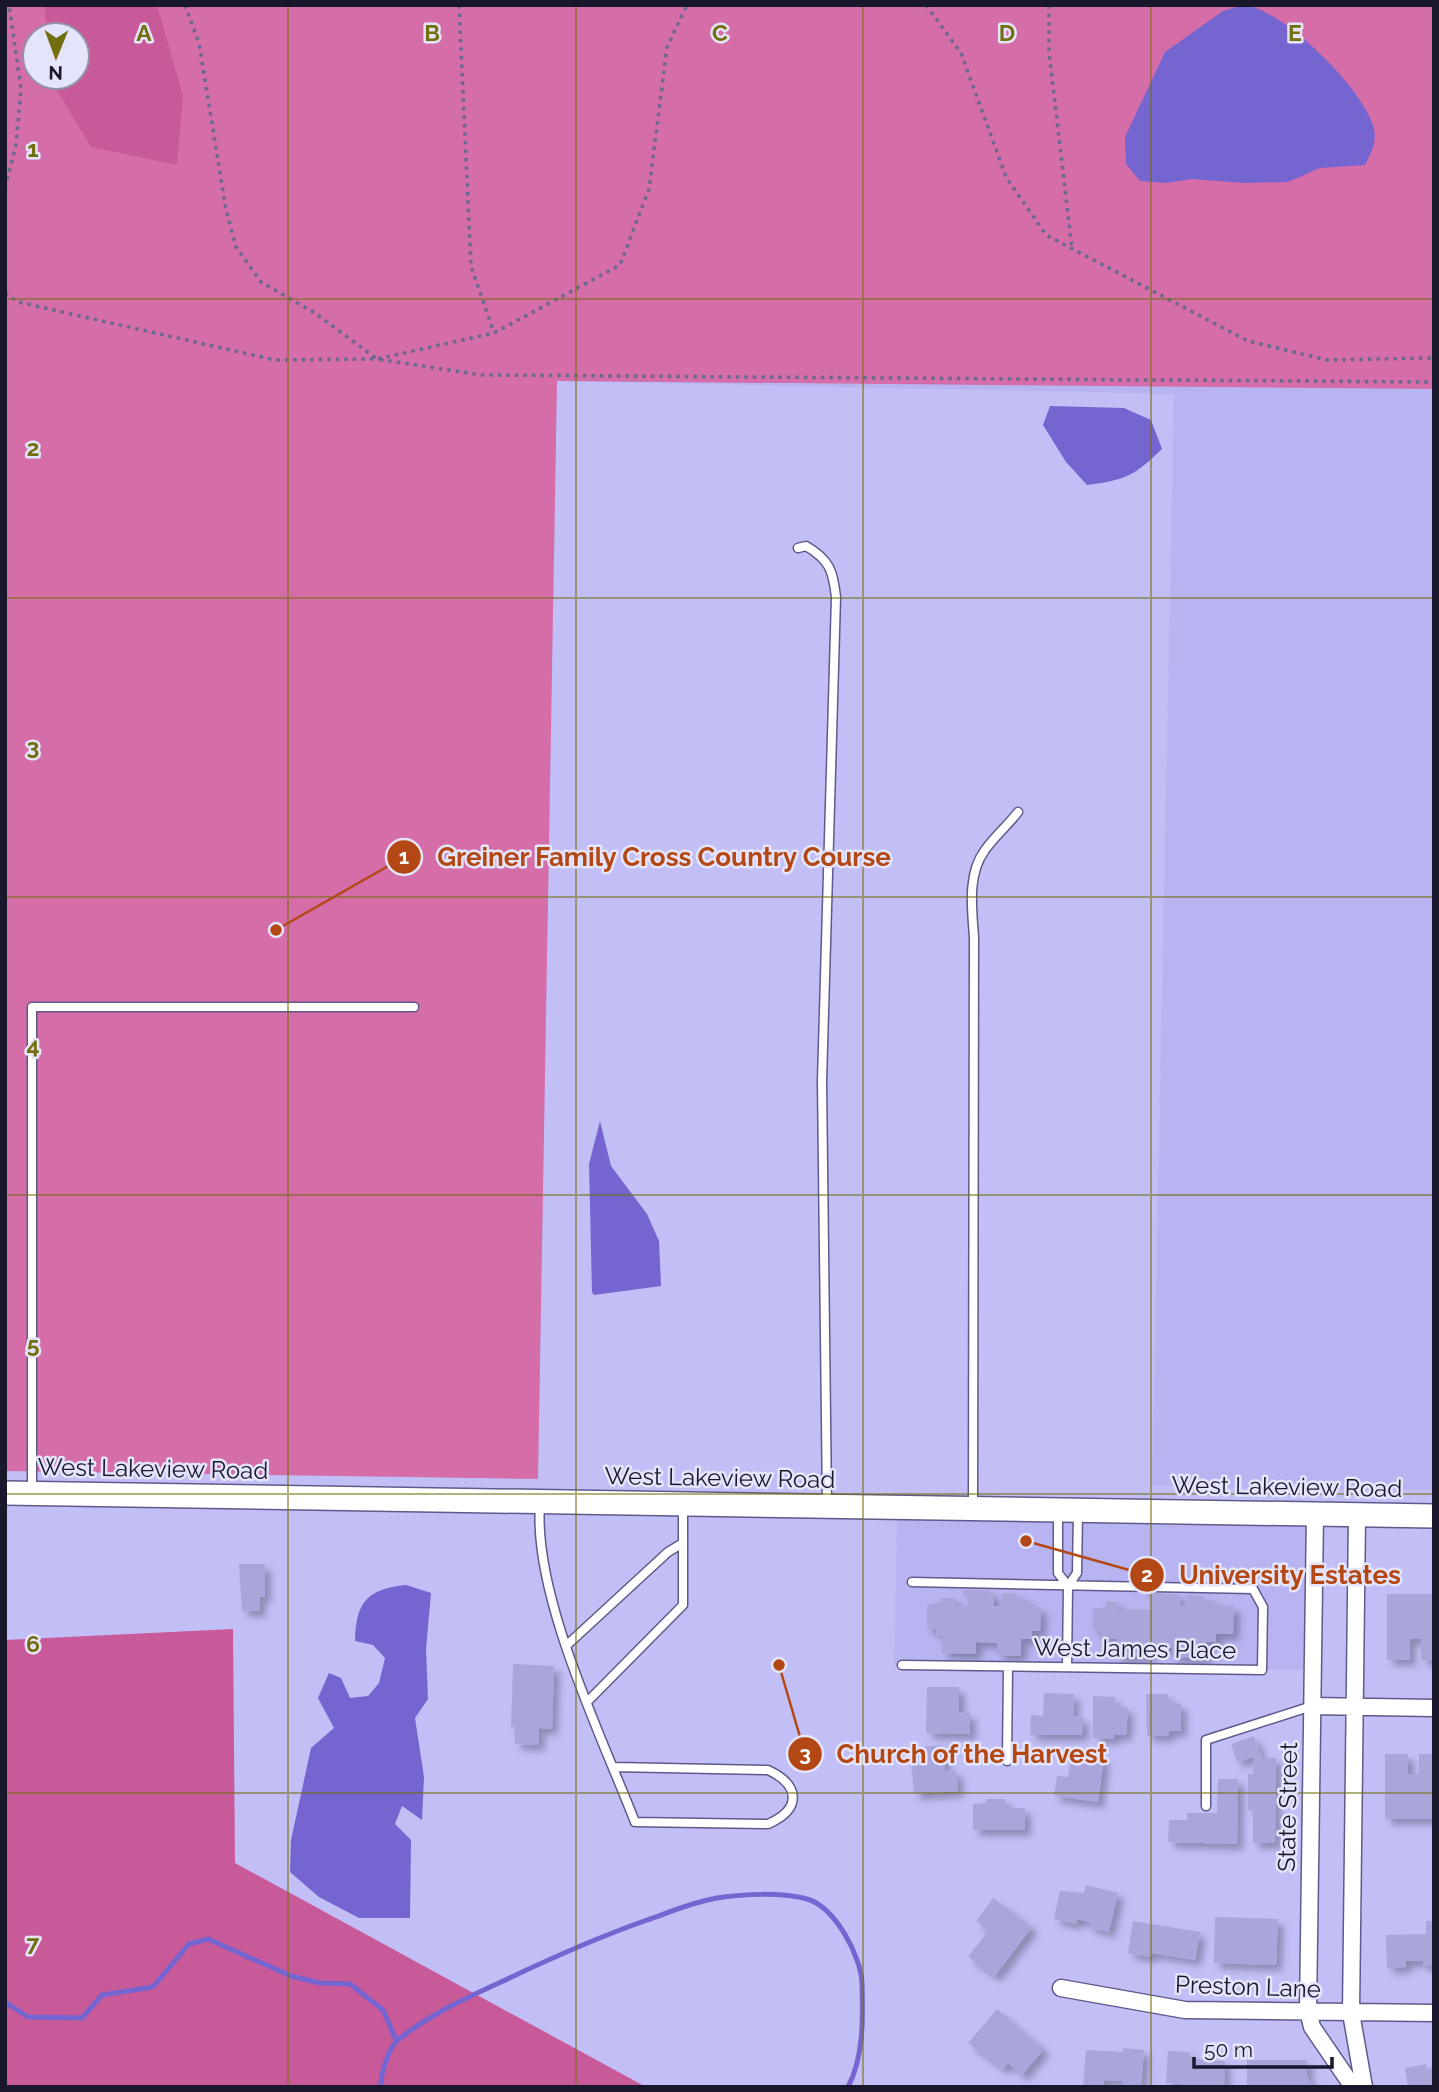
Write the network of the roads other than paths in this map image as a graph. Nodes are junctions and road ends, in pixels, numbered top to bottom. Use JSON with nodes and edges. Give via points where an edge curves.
{"nodes":[{"id":1,"x":798,"y":548,"type":"dead end"},
{"id":2,"x":1018,"y":812,"type":"dead end"},
{"id":3,"x":414,"y":1007,"type":"dead end"},
{"id":4,"x":5,"y":1493,"type":"edge"},
{"id":5,"x":32,"y":1494,"type":"junction"},
{"id":6,"x":540,"y":1502,"type":"junction"},
{"id":7,"x":683,"y":1504,"type":"junction"},
{"id":8,"x":827,"y":1507,"type":"junction"},
{"id":9,"x":972,"y":1509,"type":"junction"},
{"id":10,"x":1068,"y":1511,"type":"junction"},
{"id":11,"x":1315,"y":1514,"type":"junction"},
{"id":12,"x":1357,"y":1515,"type":"junction"},
{"id":13,"x":1434,"y":1516,"type":"edge"},
{"id":14,"x":683,"y":1543,"type":"junction"},
{"id":15,"x":912,"y":1582,"type":"dead end"},
{"id":16,"x":1068,"y":1586,"type":"junction"},
{"id":17,"x":567,"y":1645,"type":"junction"},
{"id":18,"x":902,"y":1665,"type":"dead end"},
{"id":19,"x":1009,"y":1667,"type":"junction"},
{"id":20,"x":1067,"y":1667,"type":"junction"},
{"id":21,"x":588,"y":1701,"type":"junction"},
{"id":22,"x":1312,"y":1706,"type":"junction"},
{"id":23,"x":1355,"y":1707,"type":"junction"},
{"id":24,"x":1434,"y":1708,"type":"edge"},
{"id":25,"x":1007,"y":1761,"type":"dead end"},
{"id":26,"x":614,"y":1767,"type":"junction"},
{"id":27,"x":1206,"y":1806,"type":"dead end"},
{"id":28,"x":1061,"y":1987,"type":"dead end"},
{"id":29,"x":1308,"y":2011,"type":"junction"},
{"id":30,"x":1350,"y":2013,"type":"junction"},
{"id":31,"x":1434,"y":2013,"type":"edge"},
{"id":32,"x":1353,"y":2087,"type":"edge"},
{"id":33,"x":1364,"y":2087,"type":"edge"}],
"edges":[{"from":1,"to":8,"type":"lane","via":[[806,546],[824,556],[833,570],[836,597],[822,1081]]},
{"from":2,"to":9,"type":"lane","via":[[984,851],[975,870],[971,900]]},
{"from":3,"to":5,"type":"lane","via":[[32,1007]]},
{"from":4,"to":5,"type":"main road","name":"West Lakeview Road"},
{"from":5,"to":6,"type":"main road","name":"West Lakeview Road"},
{"from":6,"to":7,"type":"main road","name":"West Lakeview Road"},
{"from":6,"to":17,"type":"lane","via":[[543,1571]]},
{"from":7,"to":8,"type":"main road","name":"West Lakeview Road"},
{"from":7,"to":14,"type":"lane"},
{"from":8,"to":9,"type":"main road","name":"West Lakeview Road"},
{"from":9,"to":10,"type":"main road","name":"West Lakeview Road"},
{"from":10,"to":11,"type":"main road","name":"West Lakeview Road"},
{"from":10,"to":16,"type":"lane","via":[[1077,1573]]},
{"from":10,"to":16,"type":"lane","via":[[1058,1573]]},
{"from":11,"to":12,"type":"main road","name":"West Lakeview Road"},
{"from":11,"to":22,"type":"street","name":"State Street"},
{"from":12,"to":13,"type":"main road","name":"West Lakeview Road"},
{"from":12,"to":23,"type":"street"},
{"from":14,"to":17,"type":"lane"},
{"from":14,"to":21,"type":"lane","via":[[683,1605]]},
{"from":15,"to":16,"type":"lane"},
{"from":16,"to":20,"type":"lane"},
{"from":16,"to":20,"type":"lane","name":"West James Place","via":[[1253,1589],[1263,1606],[1262,1670]]},
{"from":17,"to":21,"type":"lane"},
{"from":18,"to":19,"type":"lane","name":"West James Place"},
{"from":19,"to":20,"type":"lane","name":"West James Place"},
{"from":19,"to":25,"type":"lane","name":"West James Place"},
{"from":21,"to":26,"type":"lane"},
{"from":22,"to":23,"type":"street"},
{"from":22,"to":27,"type":"lane","via":[[1206,1740]]},
{"from":22,"to":29,"type":"street","name":"State Street"},
{"from":23,"to":24,"type":"street"},
{"from":23,"to":30,"type":"street"},
{"from":26,"to":26,"type":"lane","via":[[635,1822],[768,1824],[784,1817],[792,1804],[792,1789],[785,1778],[768,1770]]},
{"from":28,"to":29,"type":"street","name":"Preston Lane","via":[[1185,2010]]},
{"from":29,"to":30,"type":"street","name":"Preston Lane"},
{"from":29,"to":32,"type":"street","name":"State Street","via":[[1312,2027]]},
{"from":30,"to":31,"type":"street","name":"Preston Lane"},
{"from":30,"to":33,"type":"street"}]}
